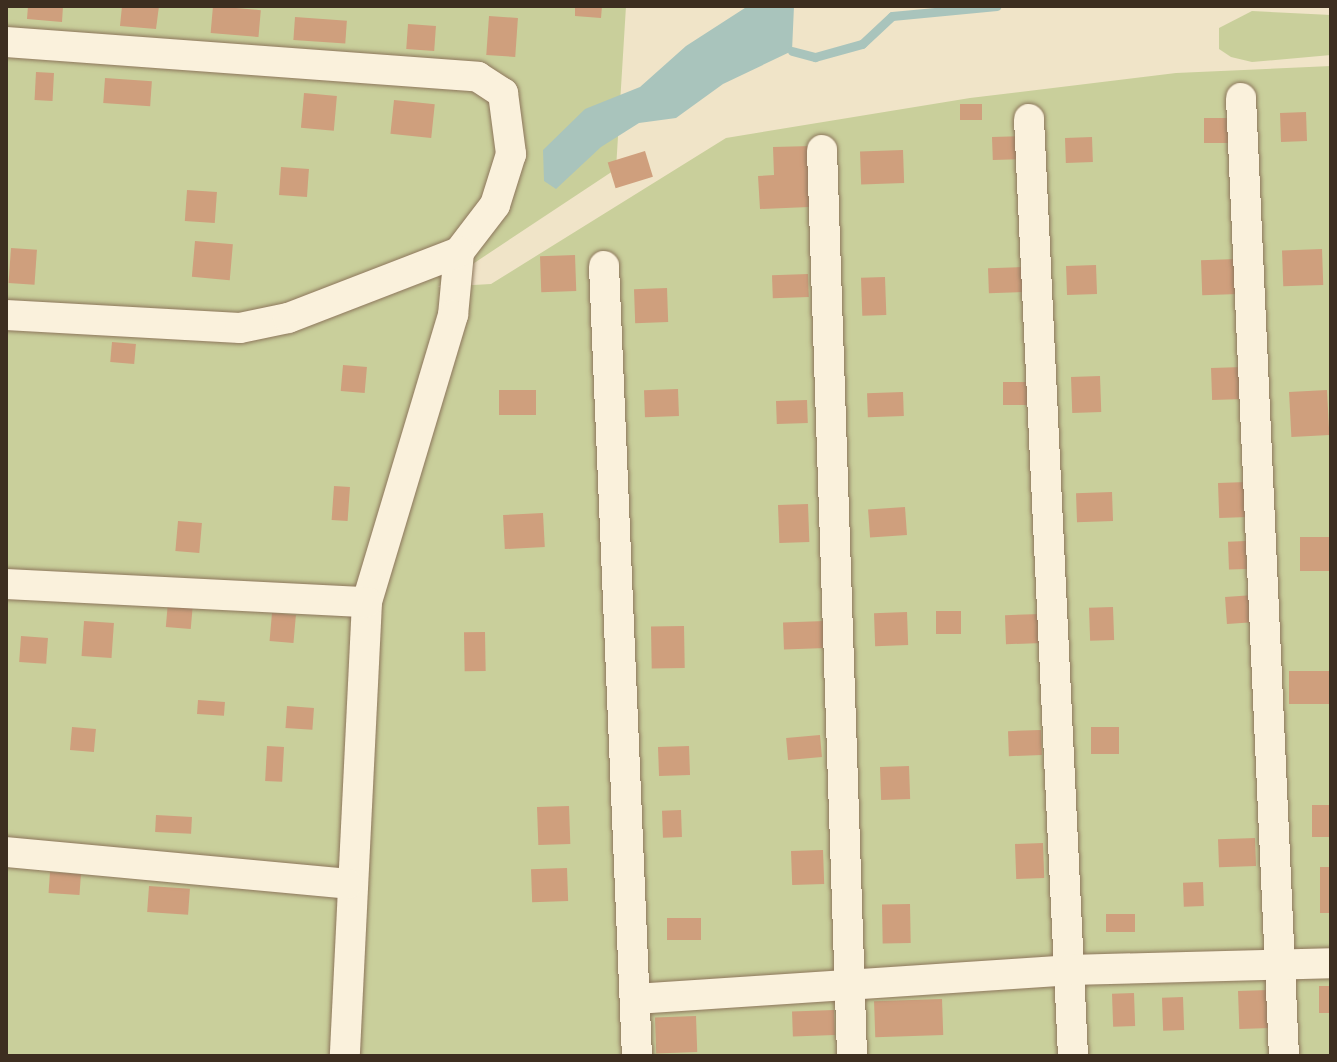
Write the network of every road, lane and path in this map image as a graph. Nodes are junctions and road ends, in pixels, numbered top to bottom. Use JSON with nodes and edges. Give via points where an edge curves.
{"nodes":[{"id":1,"x":6,"y":42,"type":"edge"},
{"id":2,"x":1241,"y":98,"type":"dead end"},
{"id":3,"x":1029,"y":119,"type":"dead end"},
{"id":4,"x":822,"y":150,"type":"dead end"},
{"id":5,"x":459,"y":252,"type":"junction"},
{"id":6,"x":604,"y":266,"type":"dead end"},
{"id":7,"x":6,"y":315,"type":"edge"},
{"id":8,"x":6,"y":584,"type":"edge"},
{"id":9,"x":367,"y":602,"type":"junction"},
{"id":10,"x":6,"y":852,"type":"edge"},
{"id":11,"x":348,"y":884,"type":"junction"},
{"id":12,"x":1331,"y":963,"type":"edge"},
{"id":13,"x":1279,"y":968,"type":"junction"},
{"id":14,"x":1069,"y":970,"type":"junction"},
{"id":15,"x":849,"y":989,"type":"junction"},
{"id":16,"x":635,"y":999,"type":"junction"},
{"id":17,"x":345,"y":1056,"type":"edge"},
{"id":18,"x":637,"y":1056,"type":"edge"},
{"id":19,"x":852,"y":1056,"type":"edge"},
{"id":20,"x":1073,"y":1056,"type":"edge"},
{"id":21,"x":1284,"y":1056,"type":"edge"}],
"edges":[{"from":1,"to":5,"type":"street","via":[[478,77],[492,83],[503,93],[511,117],[511,154],[495,205]]},
{"from":2,"to":13,"type":"street"},
{"from":3,"to":14,"type":"street"},
{"from":4,"to":15,"type":"street"},
{"from":5,"to":7,"type":"street","via":[[288,318],[240,328]]},
{"from":5,"to":9,"type":"street","via":[[453,315]]},
{"from":6,"to":16,"type":"street"},
{"from":8,"to":9,"type":"street"},
{"from":9,"to":11,"type":"street"},
{"from":10,"to":11,"type":"street"},
{"from":11,"to":17,"type":"street"},
{"from":12,"to":13,"type":"street"},
{"from":13,"to":14,"type":"street"},
{"from":13,"to":21,"type":"street"},
{"from":14,"to":15,"type":"street"},
{"from":14,"to":20,"type":"street"},
{"from":15,"to":16,"type":"street"},
{"from":15,"to":19,"type":"street"},
{"from":16,"to":18,"type":"street"}]}
